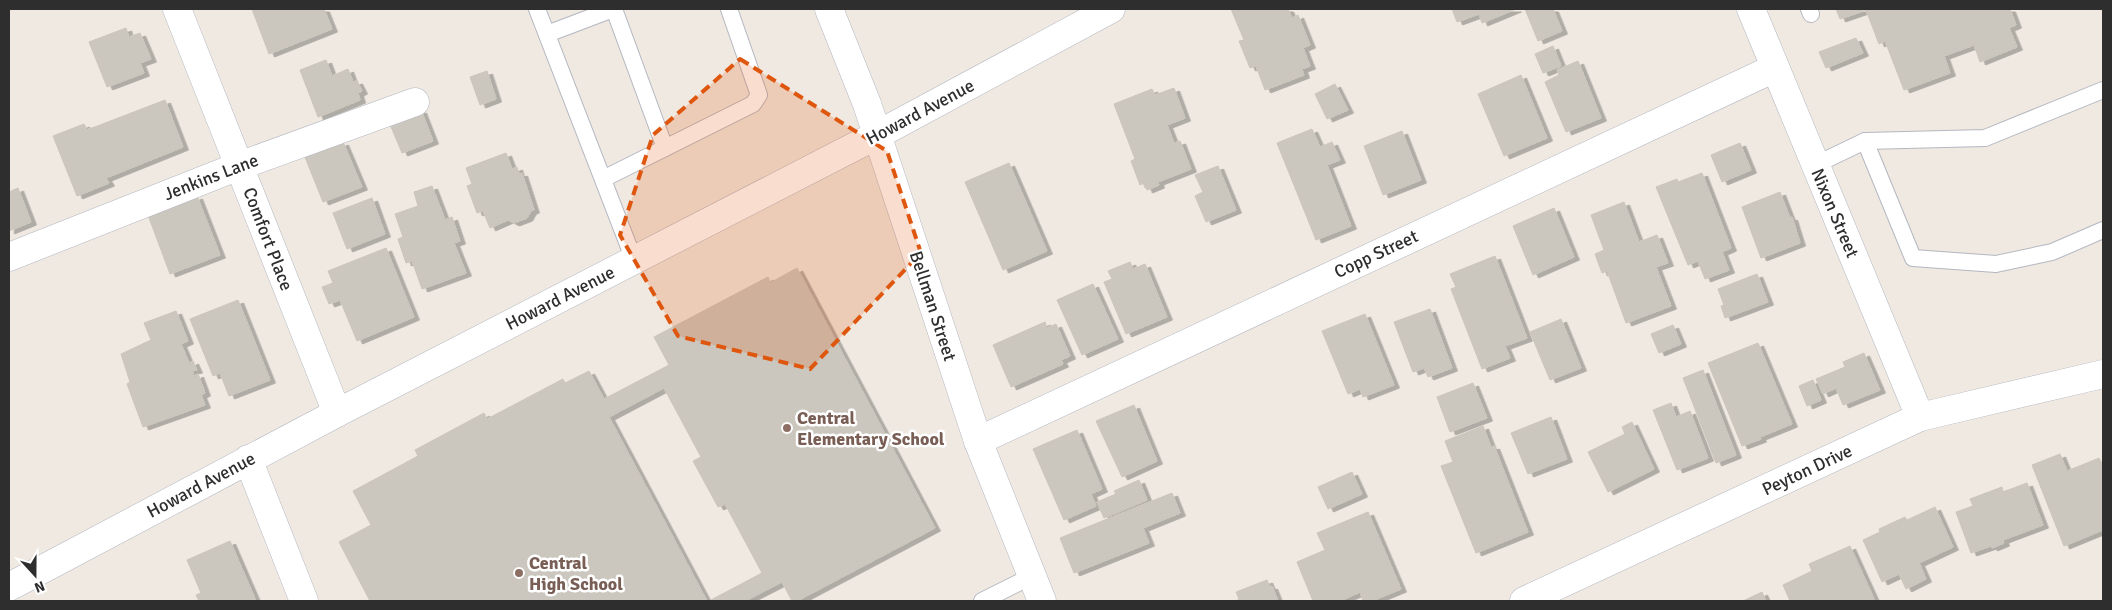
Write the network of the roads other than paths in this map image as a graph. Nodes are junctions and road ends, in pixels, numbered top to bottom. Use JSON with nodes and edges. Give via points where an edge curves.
{"nodes":[{"id":1,"x":177,"y":9,"type":"edge"},
{"id":2,"x":537,"y":9,"type":"edge"},
{"id":3,"x":613,"y":9,"type":"edge"},
{"id":4,"x":729,"y":9,"type":"edge"},
{"id":5,"x":829,"y":9,"type":"edge"},
{"id":6,"x":1751,"y":9,"type":"edge"},
{"id":7,"x":1103,"y":11,"type":"edge"},
{"id":8,"x":546,"y":34,"type":"junction"},
{"id":9,"x":1774,"y":68,"type":"junction"},
{"id":10,"x":2103,"y":90,"type":"edge"},
{"id":11,"x":415,"y":102,"type":"dead end"},
{"id":12,"x":877,"y":135,"type":"junction"},
{"id":13,"x":1865,"y":141,"type":"junction"},
{"id":14,"x":665,"y":148,"type":"junction"},
{"id":15,"x":1815,"y":165,"type":"junction"},
{"id":16,"x":239,"y":166,"type":"junction"},
{"id":17,"x":603,"y":179,"type":"junction"},
{"id":18,"x":2103,"y":230,"type":"edge"},
{"id":19,"x":9,"y":257,"type":"edge"},
{"id":20,"x":634,"y":260,"type":"junction"},
{"id":21,"x":2103,"y":374,"type":"edge"},
{"id":22,"x":337,"y":413,"type":"junction"},
{"id":23,"x":1920,"y":417,"type":"junction"},
{"id":24,"x":978,"y":441,"type":"junction"},
{"id":25,"x":248,"y":459,"type":"junction"},
{"id":26,"x":1032,"y":576,"type":"junction"},
{"id":27,"x":9,"y":587,"type":"edge"},
{"id":28,"x":304,"y":601,"type":"edge"},
{"id":29,"x":982,"y":601,"type":"edge"},
{"id":30,"x":1042,"y":601,"type":"edge"},
{"id":31,"x":1524,"y":601,"type":"edge"}],
"edges":[{"from":1,"to":16,"type":"street","name":"Comfort Place"},
{"from":2,"to":8,"type":"lane"},
{"from":3,"to":8,"type":"lane"},
{"from":3,"to":14,"type":"lane"},
{"from":4,"to":14,"type":"lane","via":[[759,95],[752,104]]},
{"from":5,"to":12,"type":"street","name":"Bellman Street"},
{"from":6,"to":9,"type":"street","name":"Nixon Street"},
{"from":7,"to":12,"type":"street","name":"Howard Avenue"},
{"from":8,"to":17,"type":"lane"},
{"from":9,"to":15,"type":"street","name":"Nixon Street"},
{"from":9,"to":24,"type":"street","name":"Copp Street"},
{"from":10,"to":13,"type":"lane","via":[[1985,138]]},
{"from":11,"to":16,"type":"street","name":"Jenkins Lane"},
{"from":12,"to":20,"type":"street","name":"Howard Avenue"},
{"from":12,"to":24,"type":"street","name":"Bellman Street"},
{"from":13,"to":15,"type":"lane"},
{"from":13,"to":18,"type":"lane","via":[[1912,258],[1996,264],[2052,252]]},
{"from":14,"to":17,"type":"lane"},
{"from":15,"to":23,"type":"street","name":"Nixon Street"},
{"from":16,"to":19,"type":"street","name":"Jenkins Lane"},
{"from":16,"to":22,"type":"street","name":"Comfort Place"},
{"from":17,"to":20,"type":"lane"},
{"from":20,"to":22,"type":"street","name":"Howard Avenue"},
{"from":21,"to":23,"type":"street","name":"Peyton Drive"},
{"from":22,"to":25,"type":"street","name":"Howard Avenue"},
{"from":23,"to":31,"type":"street","name":"Peyton Drive"},
{"from":24,"to":26,"type":"street","name":"Bellman Street"},
{"from":25,"to":27,"type":"street","name":"Howard Avenue"},
{"from":25,"to":28,"type":"street"},
{"from":26,"to":29,"type":"lane"},
{"from":26,"to":30,"type":"street","name":"Bellman Street"}]}
